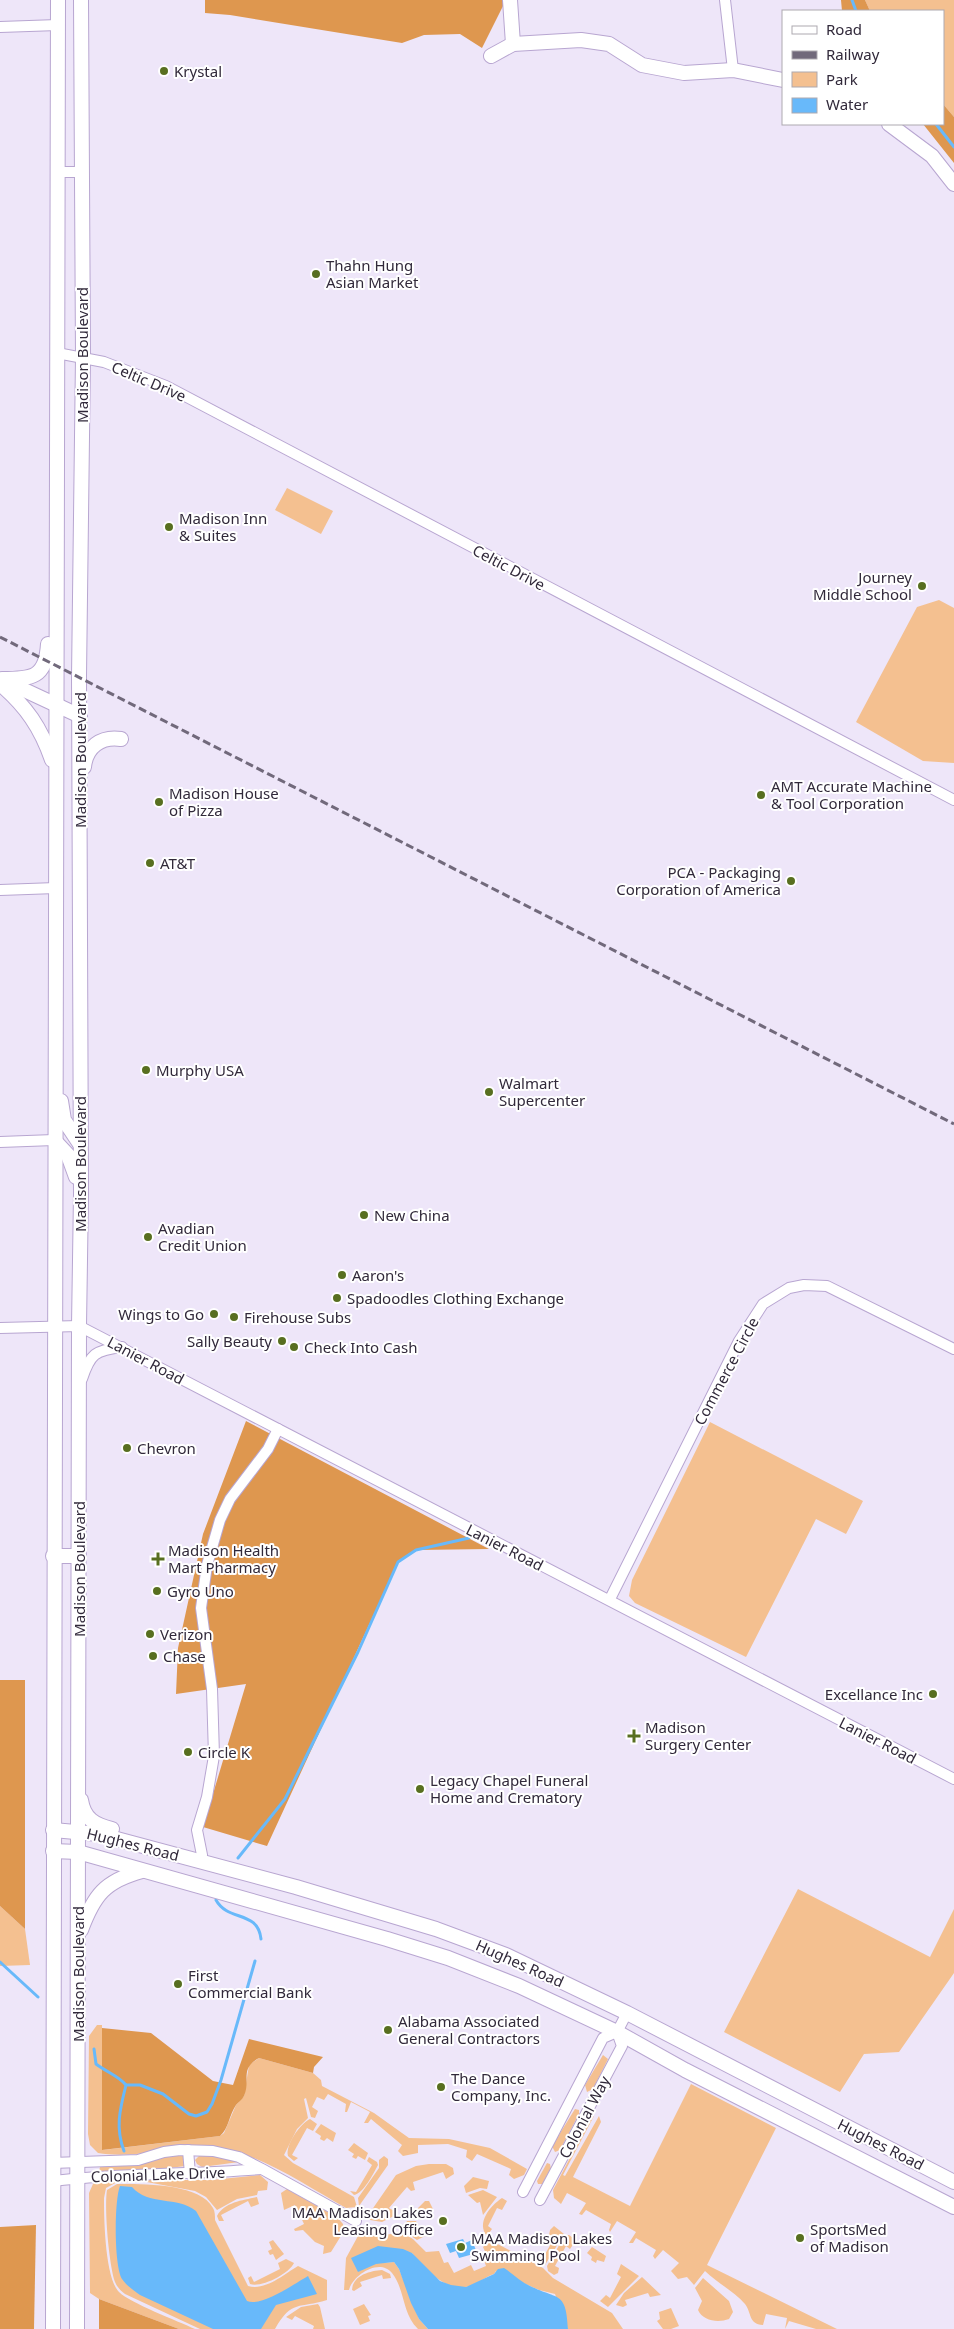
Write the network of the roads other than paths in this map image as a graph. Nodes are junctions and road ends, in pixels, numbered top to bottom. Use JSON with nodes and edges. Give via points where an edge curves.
{"nodes":[{"id":1,"x":58,"y":0,"type":"edge"},
{"id":2,"x":81,"y":0,"type":"edge"},
{"id":3,"x":510,"y":0,"type":"edge"},
{"id":4,"x":726,"y":0,"type":"edge"},
{"id":5,"x":58,"y":25,"type":"junction"},
{"id":6,"x":0,"y":27,"type":"edge"},
{"id":7,"x":513,"y":44,"type":"junction"},
{"id":8,"x":491,"y":56,"type":"dead end"},
{"id":9,"x":733,"y":70,"type":"junction"},
{"id":10,"x":782,"y":80,"type":"edge"},
{"id":11,"x":890,"y":125,"type":"edge"},
{"id":12,"x":58,"y":172,"type":"junction"},
{"id":13,"x":81,"y":172,"type":"junction"},
{"id":14,"x":954,"y":184,"type":"edge"},
{"id":15,"x":57,"y":353,"type":"junction"},
{"id":16,"x":83,"y":357,"type":"junction"},
{"id":17,"x":57,"y":579,"type":"junction"},
{"id":18,"x":0,"y":680,"type":"edge"},
{"id":19,"x":56,"y":706,"type":"junction"},
{"id":20,"x":80,"y":716,"type":"junction"},
{"id":21,"x":121,"y":739,"type":"dead end"},
{"id":22,"x":56,"y":772,"type":"junction"},
{"id":23,"x":954,"y":800,"type":"edge"},
{"id":24,"x":80,"y":845,"type":"junction"},
{"id":25,"x":56,"y":888,"type":"junction"},
{"id":26,"x":0,"y":890,"type":"edge"},
{"id":27,"x":56,"y":1076,"type":"junction"},
{"id":28,"x":54,"y":1140,"type":"junction"},
{"id":29,"x":0,"y":1142,"type":"edge"},
{"id":30,"x":80,"y":1144,"type":"junction"},
{"id":31,"x":81,"y":1194,"type":"junction"},
{"id":32,"x":78,"y":1326,"type":"junction"},
{"id":33,"x":55,"y":1327,"type":"junction"},
{"id":34,"x":0,"y":1328,"type":"edge"},
{"id":35,"x":122,"y":1347,"type":"junction"},
{"id":36,"x":954,"y":1349,"type":"edge"},
{"id":37,"x":78,"y":1390,"type":"junction"},
{"id":38,"x":278,"y":1429,"type":"junction"},
{"id":39,"x":53,"y":1556,"type":"junction"},
{"id":40,"x":79,"y":1556,"type":"junction"},
{"id":41,"x":610,"y":1599,"type":"junction"},
{"id":42,"x":954,"y":1778,"type":"edge"},
{"id":43,"x":78,"y":1785,"type":"junction"},
{"id":44,"x":53,"y":1830,"type":"junction"},
{"id":45,"x":78,"y":1830,"type":"junction"},
{"id":46,"x":53,"y":1851,"type":"junction"},
{"id":47,"x":78,"y":1852,"type":"junction"},
{"id":48,"x":202,"y":1854,"type":"junction"},
{"id":49,"x":144,"y":1871,"type":"junction"},
{"id":50,"x":279,"y":1883,"type":"junction"},
{"id":51,"x":79,"y":1936,"type":"junction"},
{"id":52,"x":627,"y":2013,"type":"junction"},
{"id":53,"x":617,"y":2032,"type":"junction"},
{"id":54,"x":188,"y":2150,"type":"junction"},
{"id":55,"x":543,"y":2153,"type":"junction"},
{"id":56,"x":77,"y":2161,"type":"junction"},
{"id":57,"x":560,"y":2162,"type":"junction"},
{"id":58,"x":52,"y":2163,"type":"junction"},
{"id":59,"x":262,"y":2169,"type":"junction"},
{"id":60,"x":190,"y":2174,"type":"junction"},
{"id":61,"x":77,"y":2178,"type":"junction"},
{"id":62,"x":53,"y":2181,"type":"junction"},
{"id":63,"x":954,"y":2182,"type":"edge"},
{"id":64,"x":523,"y":2192,"type":"dead end"},
{"id":65,"x":540,"y":2200,"type":"dead end"},
{"id":66,"x":954,"y":2207,"type":"edge"},
{"id":67,"x":356,"y":2221,"type":"dead end"},
{"id":68,"x":53,"y":2329,"type":"edge"},
{"id":69,"x":77,"y":2329,"type":"edge"}],
"edges":[{"from":1,"to":5,"type":"main road","name":"Madison Boulevard"},
{"from":2,"to":13,"type":"main road","name":"Madison Boulevard"},
{"from":3,"to":7,"type":"main road"},
{"from":4,"to":9,"type":"street"},
{"from":5,"to":6,"type":"street"},
{"from":5,"to":12,"type":"main road","name":"Madison Boulevard"},
{"from":7,"to":8,"type":"main road"},
{"from":7,"to":9,"type":"main road","via":[[581,40],[609,44],[642,65],[684,74]]},
{"from":9,"to":10,"type":"main road"},
{"from":11,"to":14,"type":"main road","via":[[932,156]]},
{"from":12,"to":13,"type":"street"},
{"from":12,"to":15,"type":"main road","name":"Madison Boulevard"},
{"from":13,"to":16,"type":"main road","name":"Madison Boulevard"},
{"from":15,"to":16,"type":"street","name":"Celtic Drive"},
{"from":15,"to":17,"type":"main road","name":"Madison Boulevard"},
{"from":16,"to":20,"type":"main road","name":"Madison Boulevard"},
{"from":16,"to":23,"type":"street","name":"Celtic Drive","via":[[166,386]]},
{"from":17,"to":18,"type":"main road","via":[[47,662],[42,670],[23,679]]},
{"from":17,"to":19,"type":"main road","name":"Madison Boulevard"},
{"from":18,"to":19,"type":"main road"},
{"from":18,"to":22,"type":"main road","via":[[31,715],[44,737]]},
{"from":19,"to":20,"type":"main road"},
{"from":19,"to":22,"type":"main road","name":"Madison Boulevard"},
{"from":20,"to":24,"type":"main road","name":"Madison Boulevard"},
{"from":21,"to":24,"type":"main road","via":[[104,739],[87,753]]},
{"from":22,"to":25,"type":"main road","name":"Madison Boulevard"},
{"from":24,"to":30,"type":"main road","name":"Madison Boulevard"},
{"from":25,"to":26,"type":"street"},
{"from":25,"to":27,"type":"main road","name":"Madison Boulevard"},
{"from":27,"to":28,"type":"main road","name":"Madison Boulevard"},
{"from":27,"to":30,"type":"main road","via":[[64,1120]]},
{"from":28,"to":29,"type":"street"},
{"from":28,"to":31,"type":"main road","via":[[68,1154]]},
{"from":28,"to":33,"type":"main road","name":"Madison Boulevard"},
{"from":30,"to":31,"type":"main road","name":"Madison Boulevard"},
{"from":31,"to":32,"type":"main road","name":"Madison Boulevard"},
{"from":32,"to":33,"type":"street","name":"Lanier Road"},
{"from":32,"to":35,"type":"street","name":"Lanier Road"},
{"from":32,"to":37,"type":"main road","name":"Madison Boulevard"},
{"from":33,"to":34,"type":"street","name":"Lanier Road"},
{"from":33,"to":39,"type":"main road","name":"Madison Boulevard"},
{"from":35,"to":37,"type":"street","via":[[98,1351],[91,1357]]},
{"from":35,"to":38,"type":"street","name":"Lanier Road"},
{"from":36,"to":41,"type":"street","name":"Commerce Circle","via":[[827,1286],[788,1288],[762,1304],[739,1340]]},
{"from":37,"to":40,"type":"main road","name":"Madison Boulevard"},
{"from":38,"to":41,"type":"street","name":"Lanier Road"},
{"from":38,"to":48,"type":"street","via":[[268,1449],[230,1498],[207,1565],[201,1608],[212,1682],[214,1756],[197,1830]]},
{"from":39,"to":40,"type":"main road"},
{"from":39,"to":44,"type":"main road","name":"Madison Boulevard"},
{"from":40,"to":43,"type":"main road","name":"Madison Boulevard"},
{"from":41,"to":42,"type":"street","name":"Lanier Road"},
{"from":43,"to":45,"type":"main road","name":"Madison Boulevard"},
{"from":43,"to":48,"type":"main road","via":[[85,1814],[95,1823]]},
{"from":44,"to":45,"type":"main road","name":"Hughes Road"},
{"from":44,"to":46,"type":"main road","name":"Madison Boulevard"},
{"from":45,"to":47,"type":"main road","name":"Madison Boulevard"},
{"from":45,"to":50,"type":"main road","name":"Hughes Road"},
{"from":46,"to":47,"type":"main road","name":"Hughes Road"},
{"from":46,"to":58,"type":"main road","name":"Madison Boulevard"},
{"from":47,"to":49,"type":"main road","name":"Hughes Road"},
{"from":47,"to":51,"type":"main road","name":"Madison Boulevard"},
{"from":48,"to":50,"type":"main road"},
{"from":49,"to":51,"type":"main road","via":[[108,1885],[96,1897]]},
{"from":49,"to":53,"type":"main road","name":"Hughes Road","via":[[448,1958],[519,1986]]},
{"from":50,"to":52,"type":"main road","name":"Hughes Road","via":[[458,1936],[532,1966]]},
{"from":51,"to":56,"type":"main road","name":"Madison Boulevard"},
{"from":52,"to":53,"type":"street","name":"Colonial Way"},
{"from":52,"to":63,"type":"main road","name":"Hughes Road"},
{"from":53,"to":55,"type":"street","name":"Colonial Way","via":[[603,2038]]},
{"from":53,"to":57,"type":"street","name":"Colonial Way","via":[[622,2046]]},
{"from":53,"to":66,"type":"main road","name":"Hughes Road"},
{"from":54,"to":56,"type":"street","name":"Colonial Lake Drive","via":[[164,2152],[138,2160]]},
{"from":54,"to":59,"type":"street","name":"Colonial Lake Drive","via":[[224,2153]]},
{"from":54,"to":60,"type":"street"},
{"from":55,"to":57,"type":"street"},
{"from":55,"to":64,"type":"street","name":"Colonial Way"},
{"from":56,"to":58,"type":"street","name":"Colonial Lake Drive"},
{"from":56,"to":61,"type":"main road","name":"Madison Boulevard"},
{"from":57,"to":65,"type":"street","name":"Colonial Way"},
{"from":58,"to":62,"type":"main road","name":"Madison Boulevard"},
{"from":59,"to":60,"type":"street","name":"Colonial Lake Drive"},
{"from":59,"to":67,"type":"street","name":"Colonial Lake Drive"},
{"from":60,"to":61,"type":"street","name":"Colonial Lake Drive"},
{"from":61,"to":62,"type":"street","name":"Colonial Lake Drive"},
{"from":61,"to":69,"type":"main road","name":"Madison Boulevard"},
{"from":62,"to":68,"type":"main road","name":"Madison Boulevard"}]}
